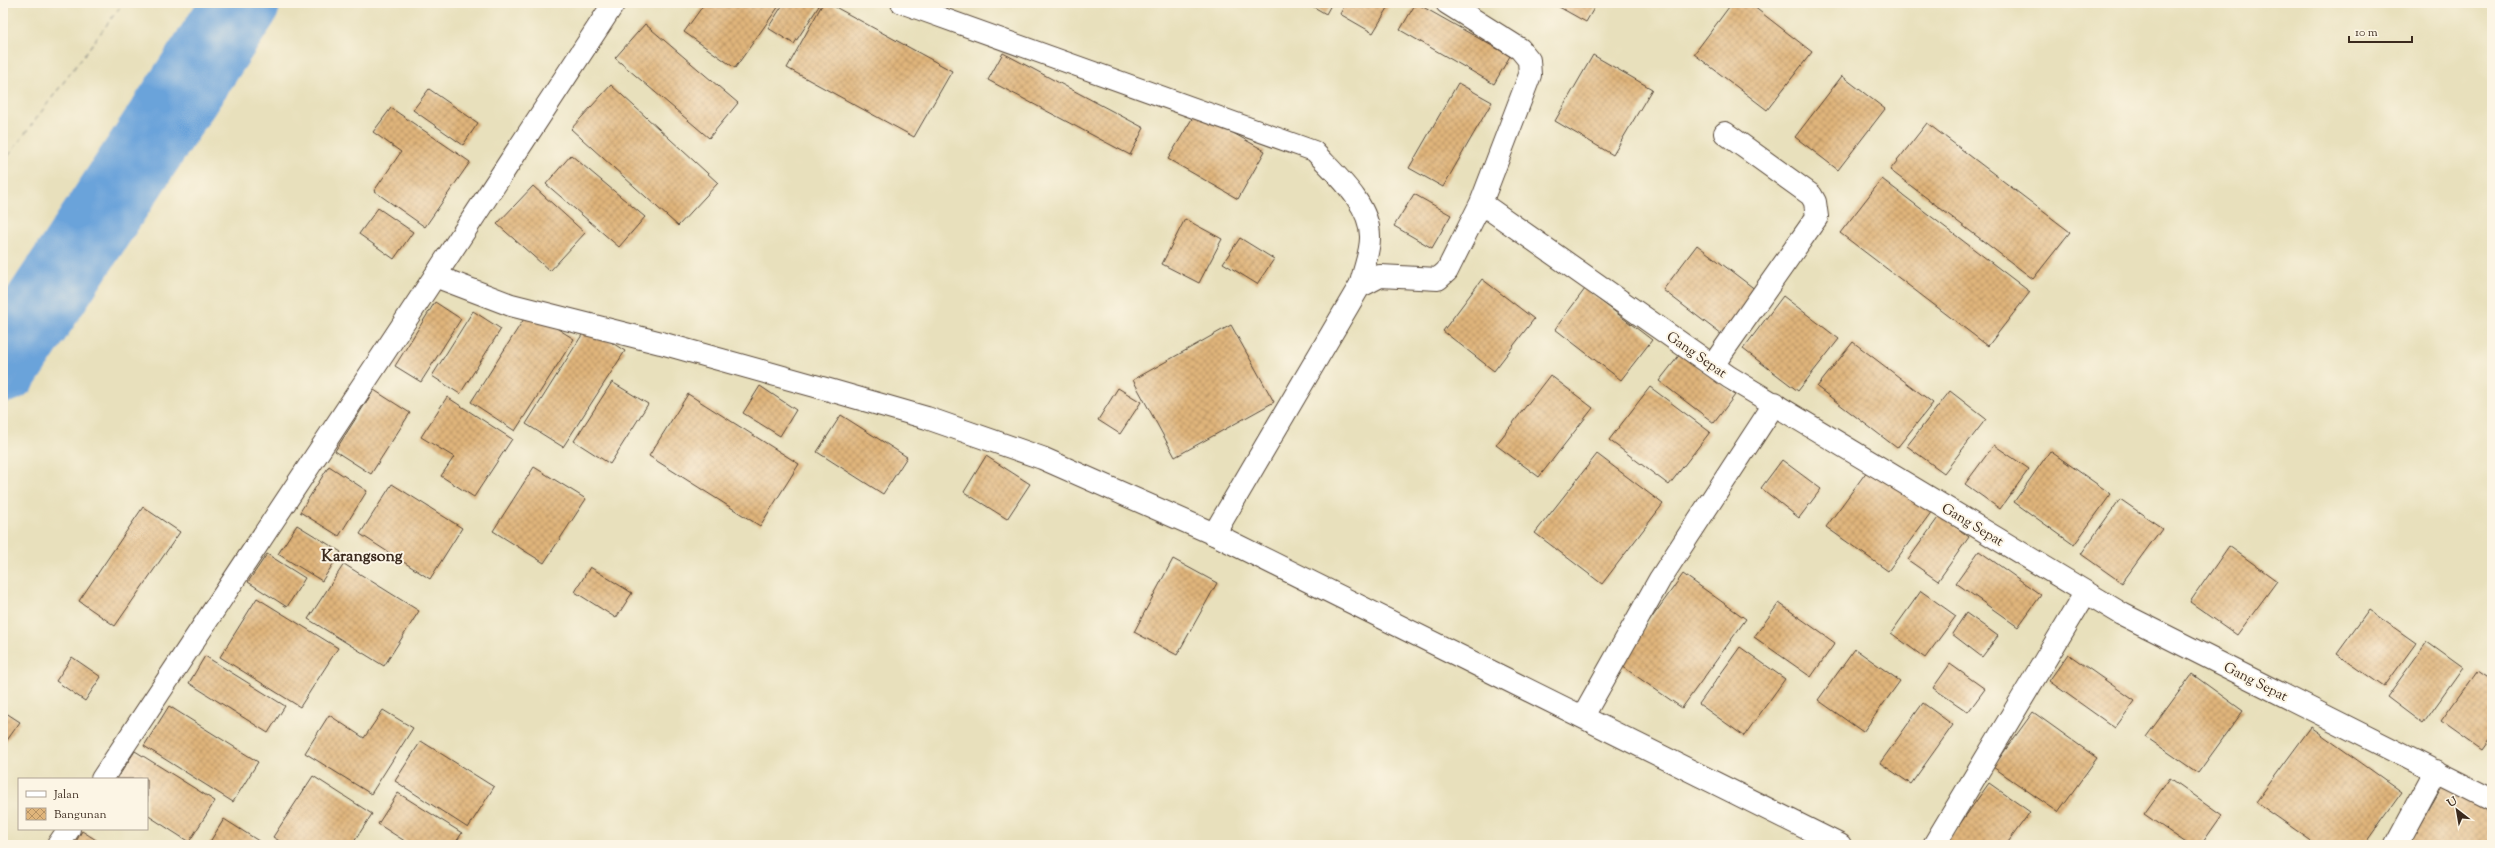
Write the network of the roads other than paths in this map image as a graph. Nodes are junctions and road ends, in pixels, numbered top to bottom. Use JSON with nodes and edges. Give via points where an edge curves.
{"nodes":[{"id":1,"x":614,"y":3,"type":"edge"},
{"id":2,"x":901,"y":3,"type":"edge"},
{"id":3,"x":1447,"y":3,"type":"edge"},
{"id":4,"x":1725,"y":133,"type":"dead end"},
{"id":5,"x":1481,"y":203,"type":"junction"},
{"id":6,"x":435,"y":276,"type":"junction"},
{"id":7,"x":1359,"y":287,"type":"junction"},
{"id":8,"x":1713,"y":365,"type":"junction"},
{"id":9,"x":1775,"y":403,"type":"junction"},
{"id":10,"x":1214,"y":534,"type":"junction"},
{"id":11,"x":2086,"y":592,"type":"junction"},
{"id":12,"x":1583,"y":716,"type":"junction"},
{"id":13,"x":2436,"y":772,"type":"junction"},
{"id":14,"x":103,"y":778,"type":"edge"},
{"id":15,"x":2492,"y":800,"type":"edge"},
{"id":16,"x":68,"y":830,"type":"edge"},
{"id":17,"x":58,"y":845,"type":"edge"},
{"id":18,"x":1840,"y":845,"type":"edge"},
{"id":19,"x":1934,"y":845,"type":"edge"},
{"id":20,"x":2396,"y":845,"type":"edge"}],
"edges":[{"from":1,"to":6,"type":"street"},
{"from":2,"to":7,"type":"lane","via":[[1314,151],[1348,189],[1366,215],[1370,238]]},
{"from":3,"to":5,"type":"street","via":[[1520,49],[1529,60],[1530,75]]},
{"from":4,"to":8,"type":"street","via":[[1811,195],[1815,202],[1817,217]]},
{"from":5,"to":7,"type":"street","via":[[1447,271],[1438,279],[1380,276]]},
{"from":5,"to":8,"type":"street","name":"Gang Sepat"},
{"from":6,"to":10,"type":"street","via":[[511,305],[661,343],[927,418],[1042,458]]},
{"from":6,"to":14,"type":"street"},
{"from":7,"to":10,"type":"street"},
{"from":8,"to":9,"type":"street","name":"Gang Sepat"},
{"from":9,"to":11,"type":"street","name":"Gang Sepat"},
{"from":9,"to":12,"type":"street","via":[[1660,579]]},
{"from":10,"to":12,"type":"street"},
{"from":11,"to":13,"type":"street","name":"Gang Sepat","via":[[2122,614]]},
{"from":11,"to":19,"type":"street"},
{"from":12,"to":18,"type":"street"},
{"from":13,"to":15,"type":"street","name":"Gang Sepat"},
{"from":13,"to":20,"type":"street"},
{"from":16,"to":17,"type":"street"}]}
